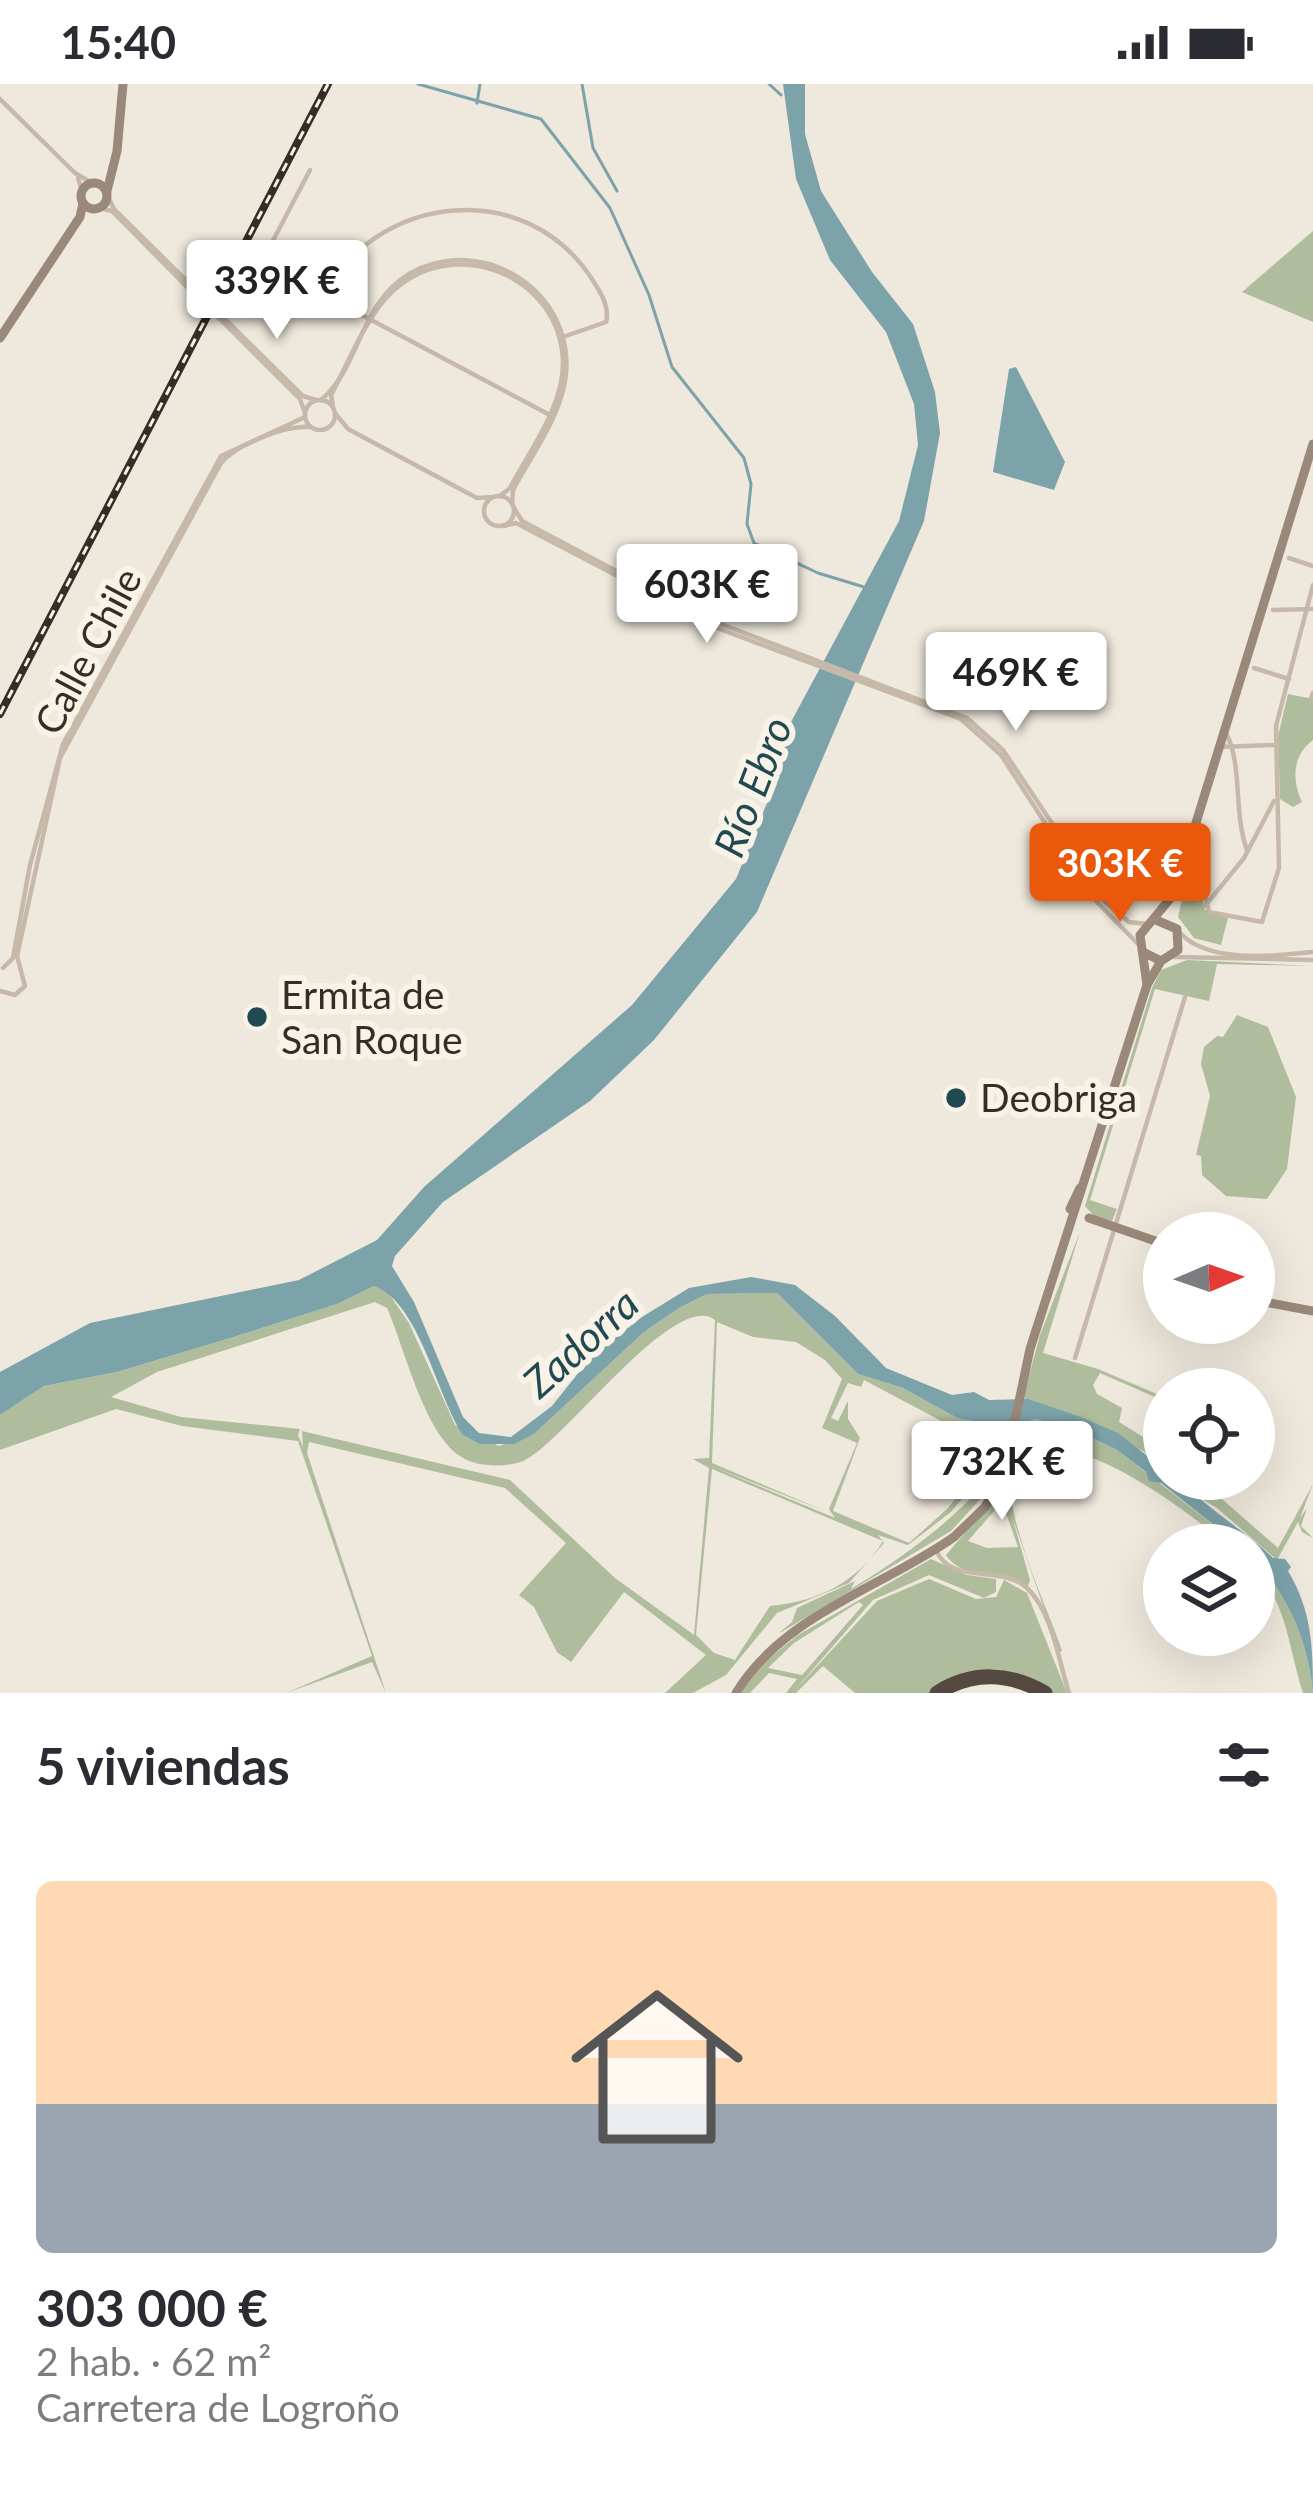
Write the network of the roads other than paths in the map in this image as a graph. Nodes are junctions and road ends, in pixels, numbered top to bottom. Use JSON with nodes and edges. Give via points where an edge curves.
{"nodes":[{"id":1,"x":123,"y":84,"type":"edge"},
{"id":2,"x":0,"y":99,"type":"edge"},
{"id":3,"x":310,"y":171,"type":"dead end"},
{"id":4,"x":75,"y":173,"type":"junction"},
{"id":5,"x":108,"y":177,"type":"junction"},
{"id":6,"x":93,"y":183,"type":"junction"},
{"id":7,"x":107,"y":194,"type":"junction"},
{"id":8,"x":82,"y":197,"type":"junction"},
{"id":9,"x":97,"y":209,"type":"junction"},
{"id":10,"x":80,"y":218,"type":"junction"},
{"id":11,"x":323,"y":296,"type":"junction"},
{"id":12,"x":201,"y":298,"type":"junction"},
{"id":13,"x":221,"y":318,"type":"junction"},
{"id":14,"x":370,"y":319,"type":"junction"},
{"id":15,"x":563,"y":337,"type":"junction"},
{"id":16,"x":0,"y":338,"type":"edge"},
{"id":17,"x":319,"y":400,"type":"junction"},
{"id":18,"x":334,"y":410,"type":"junction"},
{"id":19,"x":305,"y":415,"type":"junction"},
{"id":20,"x":551,"y":416,"type":"junction"},
{"id":21,"x":310,"y":427,"type":"junction"},
{"id":22,"x":328,"y":428,"type":"junction"},
{"id":23,"x":348,"y":428,"type":"junction"},
{"id":24,"x":1313,"y":444,"type":"edge"},
{"id":25,"x":496,"y":496,"type":"junction"},
{"id":26,"x":477,"y":498,"type":"junction"},
{"id":27,"x":513,"y":506,"type":"junction"},
{"id":28,"x":483,"y":510,"type":"junction"},
{"id":29,"x":504,"y":526,"type":"junction"},
{"id":30,"x":544,"y":536,"type":"junction"},
{"id":31,"x":1289,"y":558,"type":"dead end"},
{"id":32,"x":1313,"y":566,"type":"edge"},
{"id":33,"x":1313,"y":585,"type":"edge"},
{"id":34,"x":1273,"y":610,"type":"dead end"},
{"id":35,"x":1310,"y":614,"type":"edge"},
{"id":36,"x":1254,"y":668,"type":"dead end"},
{"id":37,"x":1289,"y":679,"type":"junction"},
{"id":38,"x":1222,"y":738,"type":"junction"},
{"id":39,"x":1275,"y":746,"type":"junction"},
{"id":40,"x":1234,"y":747,"type":"junction"},
{"id":41,"x":1277,"y":798,"type":"junction"},
{"id":42,"x":1192,"y":837,"type":"junction"},
{"id":43,"x":1248,"y":846,"type":"junction"},
{"id":44,"x":1174,"y":895,"type":"junction"},
{"id":45,"x":1205,"y":906,"type":"junction"},
{"id":46,"x":1152,"y":922,"type":"junction"},
{"id":47,"x":1127,"y":925,"type":"junction"},
{"id":48,"x":1178,"y":930,"type":"junction"},
{"id":49,"x":1142,"y":951,"type":"junction"},
{"id":50,"x":1313,"y":956,"type":"edge"},
{"id":51,"x":1165,"y":960,"type":"junction"},
{"id":52,"x":1,"y":969,"type":"edge"},
{"id":53,"x":23,"y":973,"type":"junction"},
{"id":54,"x":1147,"y":985,"type":"junction"},
{"id":55,"x":0,"y":992,"type":"edge"},
{"id":56,"x":1185,"y":998,"type":"dead end"},
{"id":57,"x":1077,"y":1215,"type":"junction"},
{"id":58,"x":1115,"y":1226,"type":"junction"},
{"id":59,"x":1143,"y":1235,"type":"edge"},
{"id":60,"x":1275,"y":1304,"type":"edge"},
{"id":61,"x":1313,"y":1311,"type":"edge"},
{"id":62,"x":1075,"y":1358,"type":"dead end"},
{"id":63,"x":1009,"y":1449,"type":"junction"},
{"id":64,"x":958,"y":1528,"type":"junction"},
{"id":65,"x":940,"y":1557,"type":"junction"},
{"id":66,"x":899,"y":1569,"type":"junction"},
{"id":67,"x":736,"y":1693,"type":"edge"},
{"id":68,"x":937,"y":1693,"type":"edge"},
{"id":69,"x":947,"y":1693,"type":"edge"},
{"id":70,"x":1013,"y":1693,"type":"edge"},
{"id":71,"x":1045,"y":1693,"type":"edge"},
{"id":72,"x":1069,"y":1693,"type":"edge"}],
"edges":[{"from":1,"to":5,"type":"main road"},
{"from":2,"to":4,"type":"street"},
{"from":3,"to":11,"type":"street","via":[[265,260]]},
{"from":4,"to":6,"type":"street"},
{"from":4,"to":8,"type":"street"},
{"from":5,"to":6,"type":"main road"},
{"from":5,"to":7,"type":"main road"},
{"from":6,"to":7,"type":"main road"},
{"from":6,"to":8,"type":"main road"},
{"from":7,"to":9,"type":"main road"},
{"from":7,"to":12,"type":"street"},
{"from":8,"to":9,"type":"main road"},
{"from":8,"to":10,"type":"main road"},
{"from":9,"to":10,"type":"main road"},
{"from":9,"to":12,"type":"street","via":[[112,211]]},
{"from":10,"to":16,"type":"main road"},
{"from":11,"to":14,"type":"street"},
{"from":11,"to":15,"type":"street","via":[[343,264],[392,226],[436,211],[491,211],[549,235],[594,281],[608,320]]},
{"from":12,"to":13,"type":"street","bridge":true},
{"from":13,"to":17,"type":"street","via":[[305,398]]},
{"from":13,"to":19,"type":"street","via":[[301,399]]},
{"from":14,"to":15,"type":"street","via":[[387,292],[415,271],[473,260],[533,287]]},
{"from":14,"to":17,"type":"street"},
{"from":14,"to":18,"type":"street","via":[[332,395]]},
{"from":14,"to":20,"type":"street"},
{"from":14,"to":20,"type":"street","via":[[395,289],[425,271],[461,264],[505,273],[540,300],[558,335],[562,376]]},
{"from":15,"to":20,"type":"street","via":[[566,380]]},
{"from":17,"to":18,"type":"street"},
{"from":17,"to":19,"type":"street"},
{"from":18,"to":22,"type":"street"},
{"from":18,"to":23,"type":"street"},
{"from":19,"to":21,"type":"street"},
{"from":19,"to":52,"type":"street","name":"Calle Chile","via":[[221,456],[138,605],[56,756],[13,958]]},
{"from":20,"to":25,"type":"street","via":[[510,488]]},
{"from":20,"to":27,"type":"street","via":[[513,490]]},
{"from":21,"to":22,"type":"street"},
{"from":21,"to":53,"type":"street","name":"Calle Chile","via":[[224,458],[67,744],[28,888],[16,956]]},
{"from":22,"to":23,"type":"street"},
{"from":23,"to":26,"type":"street"},
{"from":24,"to":38,"type":"main road"},
{"from":25,"to":26,"type":"street"},
{"from":25,"to":27,"type":"street"},
{"from":25,"to":28,"type":"street"},
{"from":26,"to":28,"type":"street"},
{"from":27,"to":29,"type":"street"},
{"from":27,"to":30,"type":"street"},
{"from":28,"to":29,"type":"street","via":[[489,523]]},
{"from":29,"to":30,"type":"street","via":[[517,523]]},
{"from":30,"to":47,"type":"street","via":[[717,628],[950,713],[1001,754],[1095,900]]},
{"from":31,"to":32,"type":"street"},
{"from":33,"to":35,"type":"street"},
{"from":34,"to":35,"type":"street"},
{"from":35,"to":37,"type":"street"},
{"from":36,"to":37,"type":"street"},
{"from":37,"to":39,"type":"street"},
{"from":38,"to":40,"type":"street"},
{"from":38,"to":40,"type":"street"},
{"from":38,"to":42,"type":"main road"},
{"from":39,"to":40,"type":"street"},
{"from":39,"to":41,"type":"street"},
{"from":40,"to":43,"type":"street","via":[[1237,822]]},
{"from":41,"to":43,"type":"street"},
{"from":41,"to":45,"type":"street","via":[[1279,868],[1262,922]]},
{"from":42,"to":44,"type":"main road"},
{"from":42,"to":45,"type":"street"},
{"from":43,"to":45,"type":"street"},
{"from":44,"to":46,"type":"main road"},
{"from":44,"to":48,"type":"main road"},
{"from":46,"to":47,"type":"street"},
{"from":46,"to":48,"type":"main road"},
{"from":46,"to":49,"type":"main road","via":[[1140,935]]},
{"from":47,"to":49,"type":"street"},
{"from":48,"to":50,"type":"street","via":[[1190,944]]},
{"from":48,"to":51,"type":"main road","via":[[1180,944]]},
{"from":49,"to":51,"type":"main road"},
{"from":49,"to":54,"type":"main road"},
{"from":50,"to":51,"type":"street"},
{"from":51,"to":54,"type":"main road"},
{"from":52,"to":53,"type":"street"},
{"from":53,"to":55,"type":"street","via":[[19,994]]},
{"from":54,"to":57,"type":"main road"},
{"from":56,"to":58,"type":"street"},
{"from":57,"to":58,"type":"main road"},
{"from":57,"to":63,"type":"main road","via":[[1023,1379]]},
{"from":58,"to":59,"type":"main road"},
{"from":58,"to":62,"type":"street"},
{"from":60,"to":61,"type":"main road"},
{"from":63,"to":64,"type":"main road","via":[[987,1496]]},
{"from":63,"to":65,"type":"main road","via":[[998,1487]]},
{"from":64,"to":65,"type":"street"},
{"from":64,"to":66,"type":"main road"},
{"from":65,"to":66,"type":"main road"},
{"from":65,"to":72,"type":"street","via":[[962,1572],[1012,1579],[1030,1592]]},
{"from":66,"to":67,"type":"main road","via":[[775,1646]]},
{"from":68,"to":71,"type":"highway","via":[[992,1676]]},
{"from":69,"to":70,"type":"highway","via":[[983,1682]]}]}
